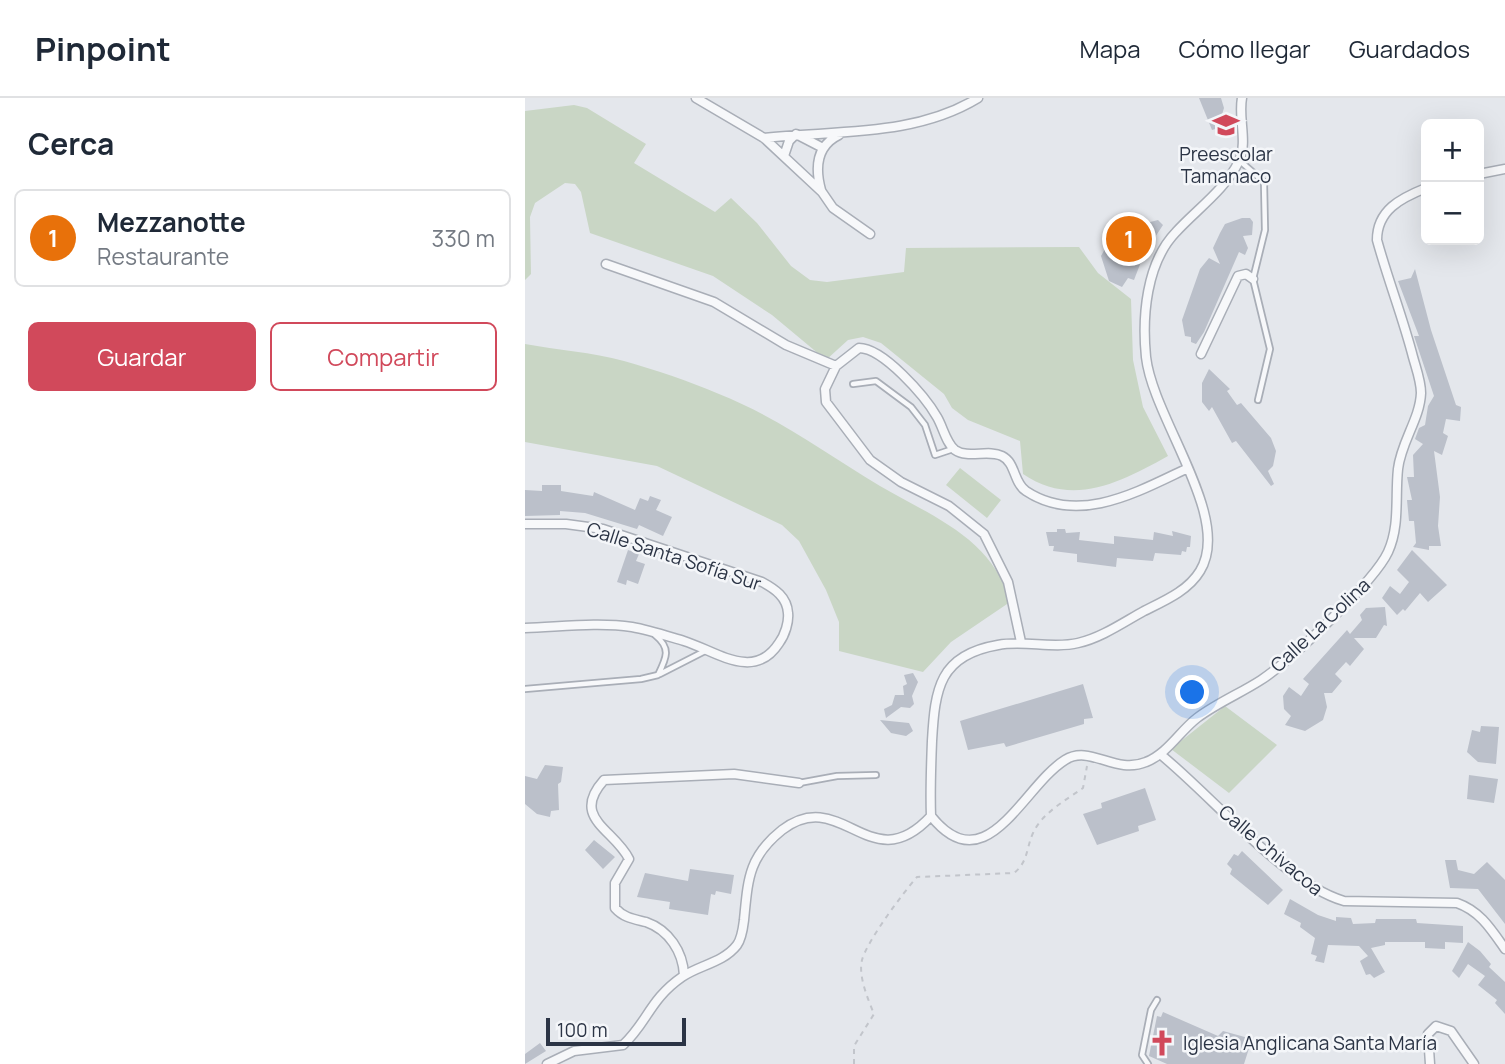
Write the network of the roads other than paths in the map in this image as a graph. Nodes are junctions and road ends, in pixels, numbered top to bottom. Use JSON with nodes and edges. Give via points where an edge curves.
{"nodes":[{"id":1,"x":696,"y":98,"type":"edge"},
{"id":2,"x":978,"y":98,"type":"edge"},
{"id":3,"x":1241,"y":98,"type":"edge"},
{"id":4,"x":796,"y":134,"type":"junction"},
{"id":5,"x":841,"y":134,"type":"junction"},
{"id":6,"x":764,"y":138,"type":"junction"},
{"id":7,"x":823,"y":148,"type":"junction"},
{"id":8,"x":784,"y":156,"type":"junction"},
{"id":9,"x":1239,"y":160,"type":"junction"},
{"id":10,"x":1505,"y":169,"type":"edge"},
{"id":11,"x":1484,"y":173,"type":"edge"},
{"id":12,"x":1421,"y":191,"type":"edge"},
{"id":13,"x":822,"y":192,"type":"junction"},
{"id":14,"x":870,"y":234,"type":"dead end"},
{"id":15,"x":606,"y":264,"type":"dead end"},
{"id":16,"x":1253,"y":279,"type":"junction"},
{"id":17,"x":1201,"y":354,"type":"dead end"},
{"id":18,"x":836,"y":366,"type":"junction"},
{"id":19,"x":853,"y":384,"type":"dead end"},
{"id":20,"x":1258,"y":400,"type":"dead end"},
{"id":21,"x":954,"y":449,"type":"junction"},
{"id":22,"x":1188,"y":468,"type":"junction"},
{"id":23,"x":525,"y":524,"type":"edge"},
{"id":24,"x":525,"y":628,"type":"edge"},
{"id":25,"x":652,"y":632,"type":"junction"},
{"id":26,"x":1021,"y":642,"type":"junction"},
{"id":27,"x":706,"y":650,"type":"junction"},
{"id":28,"x":659,"y":675,"type":"junction"},
{"id":29,"x":525,"y":689,"type":"edge"},
{"id":30,"x":1160,"y":754,"type":"junction"},
{"id":31,"x":876,"y":775,"type":"dead end"},
{"id":32,"x":799,"y":783,"type":"joint"},
{"id":33,"x":931,"y":816,"type":"junction"},
{"id":34,"x":1505,"y":949,"type":"edge"},
{"id":35,"x":684,"y":975,"type":"junction"},
{"id":36,"x":1157,"y":1000,"type":"dead end"},
{"id":37,"x":547,"y":1064,"type":"edge"},
{"id":38,"x":1148,"y":1064,"type":"edge"},
{"id":39,"x":1430,"y":1064,"type":"edge"},
{"id":40,"x":1474,"y":1064,"type":"edge"}],
"edges":[{"from":1,"to":6,"type":"street"},
{"from":2,"to":5,"type":"street","via":[[931,119]]},
{"from":3,"to":9,"type":"street","via":[[1243,149]]},
{"from":4,"to":5,"type":"street"},
{"from":4,"to":6,"type":"street"},
{"from":4,"to":7,"type":"street"},
{"from":4,"to":8,"type":"street"},
{"from":5,"to":7,"type":"street"},
{"from":6,"to":8,"type":"street"},
{"from":7,"to":13,"type":"street","via":[[817,176]]},
{"from":8,"to":13,"type":"street"},
{"from":9,"to":16,"type":"lane","via":[[1264,182],[1265,229]]},
{"from":9,"to":22,"type":"street","via":[[1217,191],[1168,241],[1151,277],[1145,330],[1150,382]]},
{"from":10,"to":11,"type":"street"},
{"from":12,"to":30,"type":"street","name":"Calle La Colina","via":[[1391,207],[1377,229],[1421,392],[1401,449],[1394,539],[1369,580],[1279,665],[1197,718]]},
{"from":13,"to":14,"type":"street","via":[[833,208]]},
{"from":15,"to":18,"type":"street","via":[[713,302],[779,341]]},
{"from":16,"to":17,"type":"street","via":[[1246,274],[1237,276]]},
{"from":16,"to":20,"type":"lane","via":[[1270,349]]},
{"from":18,"to":21,"type":"street","via":[[859,348],[877,353],[926,401]]},
{"from":18,"to":26,"type":"street","via":[[825,389],[826,402],[870,460],[949,506],[984,534],[1008,582]]},
{"from":19,"to":21,"type":"lane","via":[[869,380],[888,388],[925,425],[935,454]]},
{"from":21,"to":22,"type":"street","via":[[1003,457],[1024,490],[1070,505],[1125,499]]},
{"from":22,"to":26,"type":"street","via":[[1204,510],[1210,543],[1188,586],[1077,644]]},
{"from":23,"to":27,"type":"street","name":"Calle Santa Sofía Sur","via":[[590,526],[762,582],[781,594],[789,617],[773,652],[760,661],[729,661]]},
{"from":24,"to":25,"type":"street","via":[[628,627]]},
{"from":25,"to":27,"type":"street"},
{"from":25,"to":28,"type":"lane","via":[[667,651]]},
{"from":26,"to":33,"type":"street","via":[[964,656],[939,683],[933,712]]},
{"from":27,"to":28,"type":"lane"},
{"from":28,"to":29,"type":"lane"},
{"from":30,"to":33,"type":"street","via":[[1149,762],[1125,767],[1089,755],[1066,759],[999,828],[976,839],[958,838],[942,830]]},
{"from":30,"to":34,"type":"street","name":"Calle Chivacoa","via":[[1312,888],[1344,901],[1457,902],[1481,917]]},
{"from":31,"to":32,"type":"lane"},
{"from":32,"to":35,"type":"street","via":[[734,774],[635,777],[604,780],[595,790],[590,810],[594,819],[629,859],[615,883],[615,908],[668,936],[683,962]]},
{"from":33,"to":35,"type":"street","via":[[905,838],[889,841],[813,815],[796,821],[768,843],[747,875],[743,925],[736,946],[715,962]]},
{"from":35,"to":37,"type":"street","via":[[656,998],[623,1045],[574,1051]]},
{"from":36,"to":38,"type":"lane","via":[[1142,1055]]},
{"from":39,"to":40,"type":"street","via":[[1428,1034],[1436,1026],[1451,1031]]}]}
